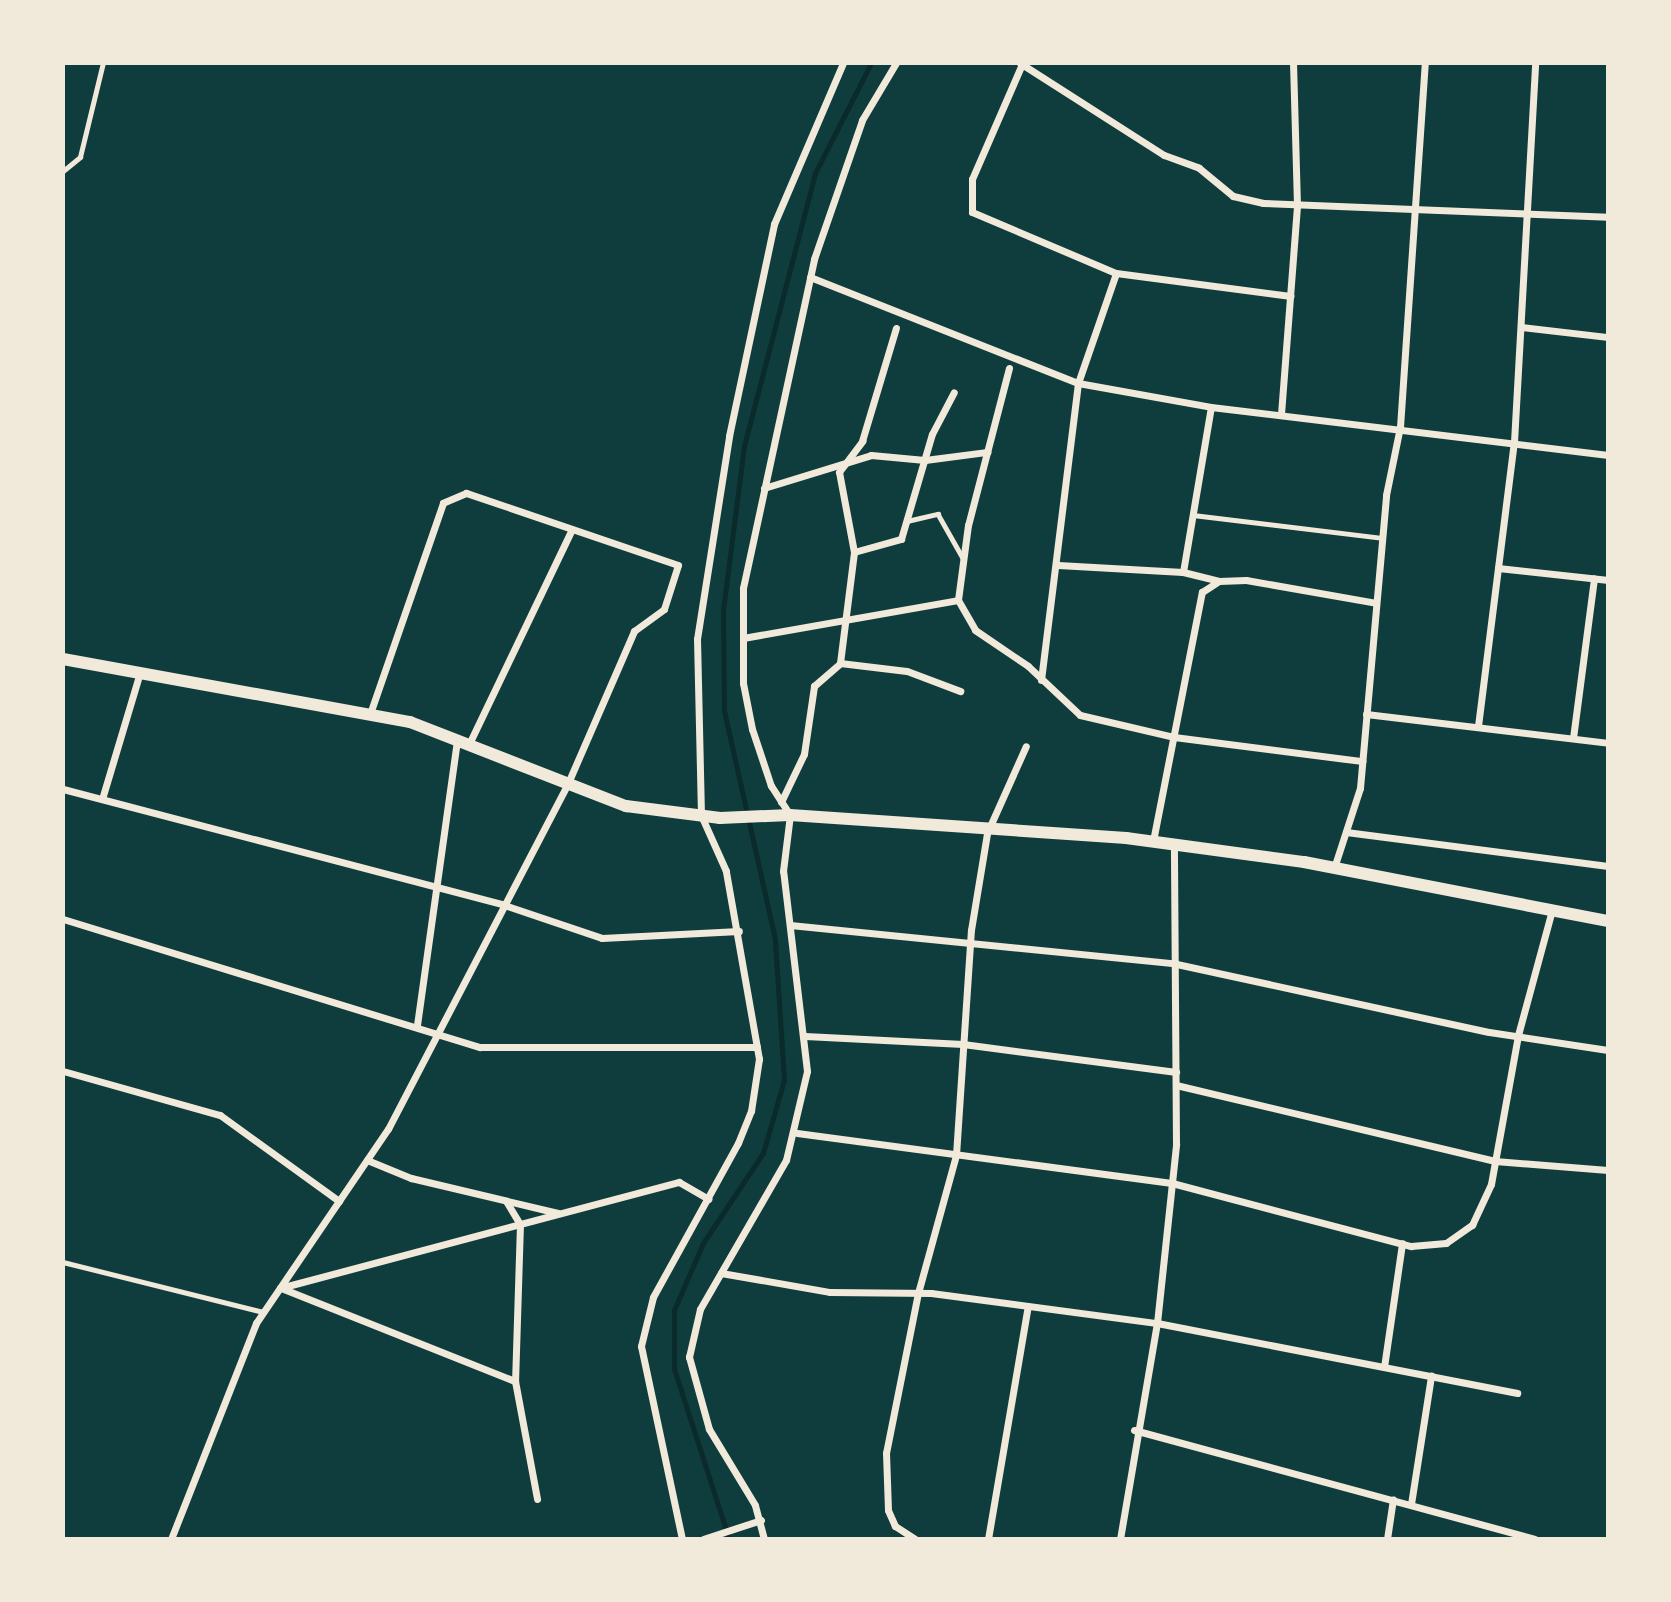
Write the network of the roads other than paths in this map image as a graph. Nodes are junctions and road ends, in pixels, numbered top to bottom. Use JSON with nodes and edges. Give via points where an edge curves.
{"nodes":[{"id":1,"x":103,"y":63,"type":"edge"},
{"id":2,"x":844,"y":63,"type":"edge"},
{"id":3,"x":896,"y":63,"type":"edge"},
{"id":4,"x":1293,"y":63,"type":"edge"},
{"id":5,"x":1425,"y":63,"type":"edge"},
{"id":6,"x":1535,"y":63,"type":"edge"},
{"id":7,"x":1021,"y":64,"type":"edge"},
{"id":8,"x":63,"y":172,"type":"edge"},
{"id":9,"x":1297,"y":205,"type":"junction"},
{"id":10,"x":1418,"y":209,"type":"junction"},
{"id":11,"x":1529,"y":213,"type":"junction"},
{"id":12,"x":1608,"y":217,"type":"edge"},
{"id":13,"x":1116,"y":273,"type":"junction"},
{"id":14,"x":810,"y":278,"type":"junction"},
{"id":15,"x":1290,"y":296,"type":"junction"},
{"id":16,"x":1521,"y":327,"type":"junction"},
{"id":17,"x":896,"y":328,"type":"dead end"},
{"id":18,"x":1608,"y":337,"type":"edge"},
{"id":19,"x":1009,"y":368,"type":"dead end"},
{"id":20,"x":1078,"y":383,"type":"junction"},
{"id":21,"x":954,"y":392,"type":"dead end"},
{"id":22,"x":1211,"y":407,"type":"junction"},
{"id":23,"x":1281,"y":414,"type":"junction"},
{"id":24,"x":1400,"y":427,"type":"junction"},
{"id":25,"x":1514,"y":442,"type":"junction"},
{"id":26,"x":987,"y":452,"type":"junction"},
{"id":27,"x":1608,"y":455,"type":"edge"},
{"id":28,"x":925,"y":460,"type":"junction"},
{"id":29,"x":846,"y":462,"type":"junction"},
{"id":30,"x":764,"y":488,"type":"junction"},
{"id":31,"x":1193,"y":515,"type":"junction"},
{"id":32,"x":906,"y":521,"type":"junction"},
{"id":33,"x":572,"y":529,"type":"junction"},
{"id":34,"x":1382,"y":538,"type":"junction"},
{"id":35,"x":853,"y":552,"type":"junction"},
{"id":36,"x":963,"y":559,"type":"junction"},
{"id":37,"x":1058,"y":565,"type":"junction"},
{"id":38,"x":1498,"y":568,"type":"junction"},
{"id":39,"x":1183,"y":572,"type":"junction"},
{"id":40,"x":1594,"y":578,"type":"junction"},
{"id":41,"x":1608,"y":580,"type":"edge"},
{"id":42,"x":1219,"y":581,"type":"junction"},
{"id":43,"x":958,"y":600,"type":"junction"},
{"id":44,"x":1376,"y":603,"type":"junction"},
{"id":45,"x":847,"y":616,"type":"junction"},
{"id":46,"x":743,"y":638,"type":"junction"},
{"id":47,"x":63,"y":659,"type":"edge"},
{"id":48,"x":840,"y":663,"type":"junction"},
{"id":49,"x":140,"y":672,"type":"junction"},
{"id":50,"x":1041,"y":680,"type":"junction"},
{"id":51,"x":960,"y":691,"type":"dead end"},
{"id":52,"x":370,"y":713,"type":"junction"},
{"id":53,"x":1366,"y":714,"type":"junction"},
{"id":54,"x":1478,"y":726,"type":"junction"},
{"id":55,"x":1174,"y":737,"type":"junction"},
{"id":56,"x":1573,"y":738,"type":"junction"},
{"id":57,"x":463,"y":742,"type":"junction"},
{"id":58,"x":1608,"y":743,"type":"edge"},
{"id":59,"x":1026,"y":747,"type":"dead end"},
{"id":60,"x":1362,"y":761,"type":"junction"},
{"id":61,"x":568,"y":783,"type":"junction"},
{"id":62,"x":63,"y":789,"type":"edge"},
{"id":63,"x":102,"y":799,"type":"junction"},
{"id":64,"x":781,"y":802,"type":"junction"},
{"id":65,"x":701,"y":815,"type":"junction"},
{"id":66,"x":790,"y":815,"type":"junction"},
{"id":67,"x":1346,"y":832,"type":"junction"},
{"id":68,"x":988,"y":833,"type":"junction"},
{"id":69,"x":1153,"y":841,"type":"junction"},
{"id":70,"x":1174,"y":844,"type":"junction"},
{"id":71,"x":1608,"y":866,"type":"edge"},
{"id":72,"x":1334,"y":868,"type":"junction"},
{"id":73,"x":436,"y":887,"type":"junction"},
{"id":74,"x":504,"y":905,"type":"junction"},
{"id":75,"x":1552,"y":910,"type":"junction"},
{"id":76,"x":63,"y":919,"type":"edge"},
{"id":77,"x":1608,"y":921,"type":"edge"},
{"id":78,"x":790,"y":925,"type":"junction"},
{"id":79,"x":739,"y":931,"type":"junction"},
{"id":80,"x":970,"y":941,"type":"junction"},
{"id":81,"x":1172,"y":964,"type":"junction"},
{"id":82,"x":417,"y":1025,"type":"junction"},
{"id":83,"x":439,"y":1031,"type":"junction"},
{"id":84,"x":1518,"y":1035,"type":"junction"},
{"id":85,"x":805,"y":1036,"type":"junction"},
{"id":86,"x":963,"y":1044,"type":"junction"},
{"id":87,"x":757,"y":1047,"type":"junction"},
{"id":88,"x":1608,"y":1050,"type":"edge"},
{"id":89,"x":63,"y":1072,"type":"edge"},
{"id":90,"x":1176,"y":1072,"type":"junction"},
{"id":91,"x":1176,"y":1085,"type":"junction"},
{"id":92,"x":797,"y":1133,"type":"junction"},
{"id":93,"x":956,"y":1155,"type":"junction"},
{"id":94,"x":367,"y":1160,"type":"junction"},
{"id":95,"x":1495,"y":1161,"type":"junction"},
{"id":96,"x":1608,"y":1170,"type":"edge"},
{"id":97,"x":1172,"y":1182,"type":"junction"},
{"id":98,"x":708,"y":1199,"type":"junction"},
{"id":99,"x":506,"y":1200,"type":"junction"},
{"id":100,"x":339,"y":1201,"type":"junction"},
{"id":101,"x":560,"y":1213,"type":"junction"},
{"id":102,"x":520,"y":1224,"type":"junction"},
{"id":103,"x":1402,"y":1243,"type":"junction"},
{"id":104,"x":63,"y":1262,"type":"edge"},
{"id":105,"x":721,"y":1273,"type":"junction"},
{"id":106,"x":280,"y":1288,"type":"junction"},
{"id":107,"x":918,"y":1293,"type":"junction"},
{"id":108,"x":1028,"y":1306,"type":"junction"},
{"id":109,"x":264,"y":1313,"type":"junction"},
{"id":110,"x":1157,"y":1323,"type":"junction"},
{"id":111,"x":1384,"y":1367,"type":"junction"},
{"id":112,"x":1431,"y":1376,"type":"junction"},
{"id":113,"x":515,"y":1381,"type":"junction"},
{"id":114,"x":1517,"y":1392,"type":"dead end"},
{"id":115,"x":1134,"y":1430,"type":"junction"},
{"id":116,"x":537,"y":1499,"type":"dead end"},
{"id":117,"x":1393,"y":1499,"type":"junction"},
{"id":118,"x":1410,"y":1504,"type":"junction"},
{"id":119,"x":761,"y":1520,"type":"junction"},
{"id":120,"x":1515,"y":1536,"type":"edge"},
{"id":121,"x":171,"y":1539,"type":"edge"},
{"id":122,"x":682,"y":1539,"type":"edge"},
{"id":123,"x":703,"y":1539,"type":"edge"},
{"id":124,"x":764,"y":1539,"type":"edge"},
{"id":125,"x":915,"y":1539,"type":"edge"},
{"id":126,"x":988,"y":1539,"type":"edge"},
{"id":127,"x":1120,"y":1539,"type":"edge"},
{"id":128,"x":1387,"y":1539,"type":"edge"},
{"id":129,"x":1534,"y":1539,"type":"edge"}],
"edges":[{"from":1,"to":8,"type":"lane","via":[[80,157]]},
{"from":2,"to":65,"type":"street","via":[[774,224],[729,436],[697,639]]},
{"from":3,"to":14,"type":"street","via":[[843,167]]},
{"from":4,"to":9,"type":"street"},
{"from":5,"to":10,"type":"street"},
{"from":6,"to":11,"type":"street"},
{"from":7,"to":9,"type":"street","via":[[1164,155],[1199,168],[1233,196]]},
{"from":7,"to":13,"type":"street","via":[[972,179],[972,212]]},
{"from":9,"to":10,"type":"street"},
{"from":9,"to":15,"type":"street"},
{"from":10,"to":11,"type":"street"},
{"from":10,"to":24,"type":"street"},
{"from":11,"to":12,"type":"street"},
{"from":11,"to":16,"type":"street"},
{"from":13,"to":15,"type":"street"},
{"from":13,"to":20,"type":"street"},
{"from":14,"to":20,"type":"street"},
{"from":14,"to":30,"type":"street"},
{"from":15,"to":23,"type":"street"},
{"from":16,"to":18,"type":"street"},
{"from":16,"to":25,"type":"street"},
{"from":17,"to":29,"type":"street","via":[[862,440]]},
{"from":19,"to":26,"type":"street"},
{"from":20,"to":22,"type":"street"},
{"from":20,"to":37,"type":"street"},
{"from":21,"to":28,"type":"street"},
{"from":22,"to":23,"type":"street"},
{"from":22,"to":31,"type":"street"},
{"from":23,"to":24,"type":"street"},
{"from":24,"to":25,"type":"street"},
{"from":24,"to":34,"type":"street"},
{"from":25,"to":27,"type":"street"},
{"from":25,"to":38,"type":"street"},
{"from":26,"to":28,"type":"street"},
{"from":26,"to":36,"type":"street"},
{"from":28,"to":29,"type":"street","via":[[871,455]]},
{"from":28,"to":32,"type":"street"},
{"from":29,"to":30,"type":"street"},
{"from":29,"to":35,"type":"street","via":[[839,472],[841,506]]},
{"from":30,"to":46,"type":"street","via":[[743,588]]},
{"from":31,"to":34,"type":"lane"},
{"from":31,"to":39,"type":"street"},
{"from":32,"to":35,"type":"street","via":[[901,538]]},
{"from":32,"to":36,"type":"lane","via":[[938,514]]},
{"from":33,"to":52,"type":"street","via":[[466,493],[443,503]]},
{"from":33,"to":57,"type":"street"},
{"from":33,"to":61,"type":"street","via":[[678,565],[664,608],[634,631]]},
{"from":34,"to":44,"type":"street"},
{"from":35,"to":45,"type":"street"},
{"from":36,"to":43,"type":"street"},
{"from":37,"to":39,"type":"street"},
{"from":37,"to":50,"type":"street"},
{"from":38,"to":40,"type":"street"},
{"from":38,"to":54,"type":"street"},
{"from":39,"to":42,"type":"street"},
{"from":40,"to":41,"type":"street"},
{"from":40,"to":56,"type":"street"},
{"from":42,"to":44,"type":"street"},
{"from":42,"to":55,"type":"street","via":[[1202,592]]},
{"from":43,"to":45,"type":"street"},
{"from":43,"to":50,"type":"street","via":[[975,630]]},
{"from":44,"to":53,"type":"street"},
{"from":45,"to":46,"type":"street"},
{"from":45,"to":48,"type":"street"},
{"from":46,"to":64,"type":"street","via":[[752,729]]},
{"from":47,"to":49,"type":"main road"},
{"from":48,"to":51,"type":"street","via":[[907,671]]},
{"from":48,"to":64,"type":"street","via":[[814,686],[804,754]]},
{"from":49,"to":52,"type":"main road"},
{"from":49,"to":63,"type":"street"},
{"from":50,"to":55,"type":"street","via":[[1080,715]]},
{"from":52,"to":57,"type":"main road"},
{"from":53,"to":54,"type":"street"},
{"from":53,"to":60,"type":"street"},
{"from":54,"to":56,"type":"street"},
{"from":55,"to":60,"type":"street"},
{"from":55,"to":69,"type":"street"},
{"from":56,"to":58,"type":"street"},
{"from":57,"to":61,"type":"main road"},
{"from":57,"to":73,"type":"street"},
{"from":59,"to":68,"type":"street"},
{"from":60,"to":67,"type":"street"},
{"from":61,"to":65,"type":"main road","via":[[626,806]]},
{"from":61,"to":74,"type":"street"},
{"from":62,"to":63,"type":"street"},
{"from":63,"to":73,"type":"street"},
{"from":64,"to":66,"type":"street"},
{"from":65,"to":66,"type":"main road"},
{"from":65,"to":79,"type":"street","via":[[726,871]]},
{"from":66,"to":68,"type":"main road"},
{"from":66,"to":78,"type":"street","via":[[783,871]]},
{"from":67,"to":71,"type":"street"},
{"from":67,"to":72,"type":"street"},
{"from":68,"to":69,"type":"main road"},
{"from":68,"to":80,"type":"street"},
{"from":69,"to":70,"type":"main road"},
{"from":70,"to":72,"type":"main road"},
{"from":70,"to":81,"type":"street"},
{"from":72,"to":75,"type":"main road"},
{"from":73,"to":74,"type":"street"},
{"from":73,"to":82,"type":"street"},
{"from":74,"to":79,"type":"street","via":[[602,938]]},
{"from":74,"to":83,"type":"street"},
{"from":75,"to":77,"type":"main road"},
{"from":75,"to":84,"type":"street"},
{"from":76,"to":82,"type":"street"},
{"from":78,"to":80,"type":"street"},
{"from":78,"to":85,"type":"street"},
{"from":79,"to":87,"type":"street"},
{"from":80,"to":81,"type":"street"},
{"from":80,"to":86,"type":"street"},
{"from":81,"to":84,"type":"street"},
{"from":81,"to":90,"type":"street"},
{"from":82,"to":83,"type":"street"},
{"from":83,"to":87,"type":"street","via":[[480,1047]]},
{"from":83,"to":94,"type":"street"},
{"from":84,"to":88,"type":"street"},
{"from":84,"to":95,"type":"street"},
{"from":85,"to":86,"type":"street"},
{"from":85,"to":92,"type":"street","via":[[807,1071]]},
{"from":86,"to":90,"type":"street"},
{"from":86,"to":93,"type":"street"},
{"from":87,"to":98,"type":"street","via":[[751,1111]]},
{"from":89,"to":100,"type":"street","via":[[220,1115]]},
{"from":90,"to":91,"type":"street"},
{"from":91,"to":95,"type":"street"},
{"from":91,"to":97,"type":"street"},
{"from":92,"to":93,"type":"street"},
{"from":92,"to":105,"type":"street"},
{"from":93,"to":97,"type":"street"},
{"from":93,"to":107,"type":"street"},
{"from":94,"to":99,"type":"street"},
{"from":94,"to":100,"type":"street"},
{"from":95,"to":96,"type":"street"},
{"from":95,"to":103,"type":"street","via":[[1472,1225],[1446,1243]]},
{"from":97,"to":103,"type":"street"},
{"from":97,"to":110,"type":"street"},
{"from":98,"to":101,"type":"street","via":[[679,1182]]},
{"from":98,"to":122,"type":"street","via":[[653,1297],[640,1346]]},
{"from":99,"to":101,"type":"street"},
{"from":99,"to":102,"type":"street"},
{"from":100,"to":106,"type":"street"},
{"from":101,"to":102,"type":"street"},
{"from":102,"to":106,"type":"street"},
{"from":102,"to":113,"type":"street"},
{"from":103,"to":111,"type":"street"},
{"from":104,"to":109,"type":"lane"},
{"from":105,"to":107,"type":"street","via":[[830,1292]]},
{"from":105,"to":119,"type":"street","via":[[700,1309],[689,1357],[709,1429]]},
{"from":106,"to":109,"type":"street"},
{"from":106,"to":113,"type":"street"},
{"from":107,"to":108,"type":"street"},
{"from":107,"to":125,"type":"street","via":[[886,1453],[888,1510],[895,1526]]},
{"from":108,"to":110,"type":"street"},
{"from":108,"to":126,"type":"street"},
{"from":109,"to":121,"type":"street"},
{"from":110,"to":111,"type":"street"},
{"from":110,"to":115,"type":"street"},
{"from":111,"to":112,"type":"street"},
{"from":112,"to":114,"type":"street"},
{"from":112,"to":118,"type":"street"},
{"from":113,"to":116,"type":"street"},
{"from":115,"to":117,"type":"street"},
{"from":115,"to":127,"type":"street"},
{"from":117,"to":118,"type":"street"},
{"from":117,"to":128,"type":"street"},
{"from":118,"to":120,"type":"street"},
{"from":119,"to":123,"type":"street"},
{"from":119,"to":124,"type":"street"},
{"from":120,"to":129,"type":"street"}]}
